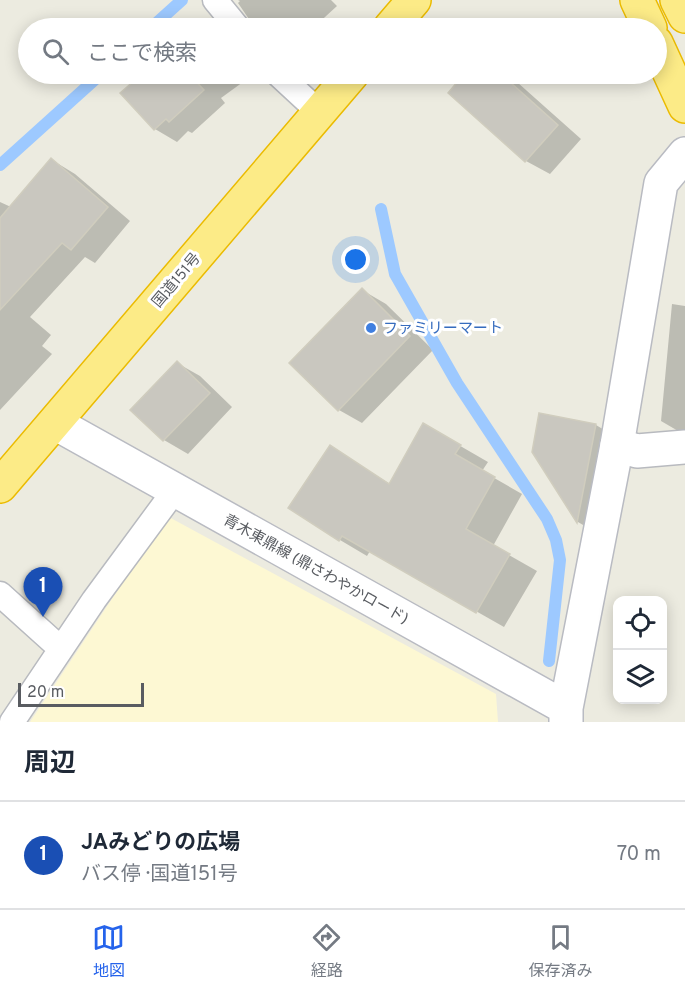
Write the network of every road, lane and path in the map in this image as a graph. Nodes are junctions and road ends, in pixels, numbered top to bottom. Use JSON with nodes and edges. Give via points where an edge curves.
{"nodes":[{"id":1,"x":215,"y":0,"type":"edge"},
{"id":2,"x":414,"y":0,"type":"edge"},
{"id":3,"x":637,"y":0,"type":"edge"},
{"id":4,"x":677,"y":0,"type":"edge"},
{"id":5,"x":685,"y":16,"type":"edge"},
{"id":6,"x":230,"y":18,"type":"edge"},
{"id":7,"x":399,"y":18,"type":"edge"},
{"id":8,"x":645,"y":18,"type":"edge"},
{"id":9,"x":667,"y":66,"type":"edge"},
{"id":10,"x":289,"y":84,"type":"edge"},
{"id":11,"x":343,"y":84,"type":"edge"},
{"id":12,"x":685,"y":106,"type":"edge"},
{"id":13,"x":319,"y":112,"type":"junction"},
{"id":14,"x":685,"y":154,"type":"edge"},
{"id":15,"x":55,"y":423,"type":"junction"},
{"id":16,"x":617,"y":445,"type":"junction"},
{"id":17,"x":685,"y":447,"type":"edge"},
{"id":18,"x":0,"y":486,"type":"edge"},
{"id":19,"x":175,"y":490,"type":"junction"},
{"id":20,"x":0,"y":594,"type":"edge"},
{"id":21,"x":62,"y":649,"type":"junction"},
{"id":22,"x":566,"y":715,"type":"edge"},
{"id":23,"x":12,"y":722,"type":"edge"}],
"edges":[{"from":1,"to":6,"type":"lane"},
{"from":2,"to":7,"type":"highway"},
{"from":3,"to":8,"type":"highway"},
{"from":4,"to":5,"type":"highway"},
{"from":9,"to":12,"type":"highway"},
{"from":10,"to":13,"type":"lane"},
{"from":11,"to":13,"type":"highway","name":"国道151号"},
{"from":13,"to":15,"type":"highway","name":"国道151号"},
{"from":14,"to":16,"type":"street","via":[[661,183]]},
{"from":15,"to":18,"type":"highway","name":"国道151号"},
{"from":15,"to":19,"type":"street","name":"青木東鼎線 (鼎さわやかロード)"},
{"from":16,"to":17,"type":"street","via":[[637,451]]},
{"from":16,"to":22,"type":"street"},
{"from":19,"to":21,"type":"lane"},
{"from":19,"to":22,"type":"street","name":"青木東鼎線 (鼎さわやかロード)"},
{"from":20,"to":21,"type":"lane"},
{"from":21,"to":23,"type":"lane"}]}
